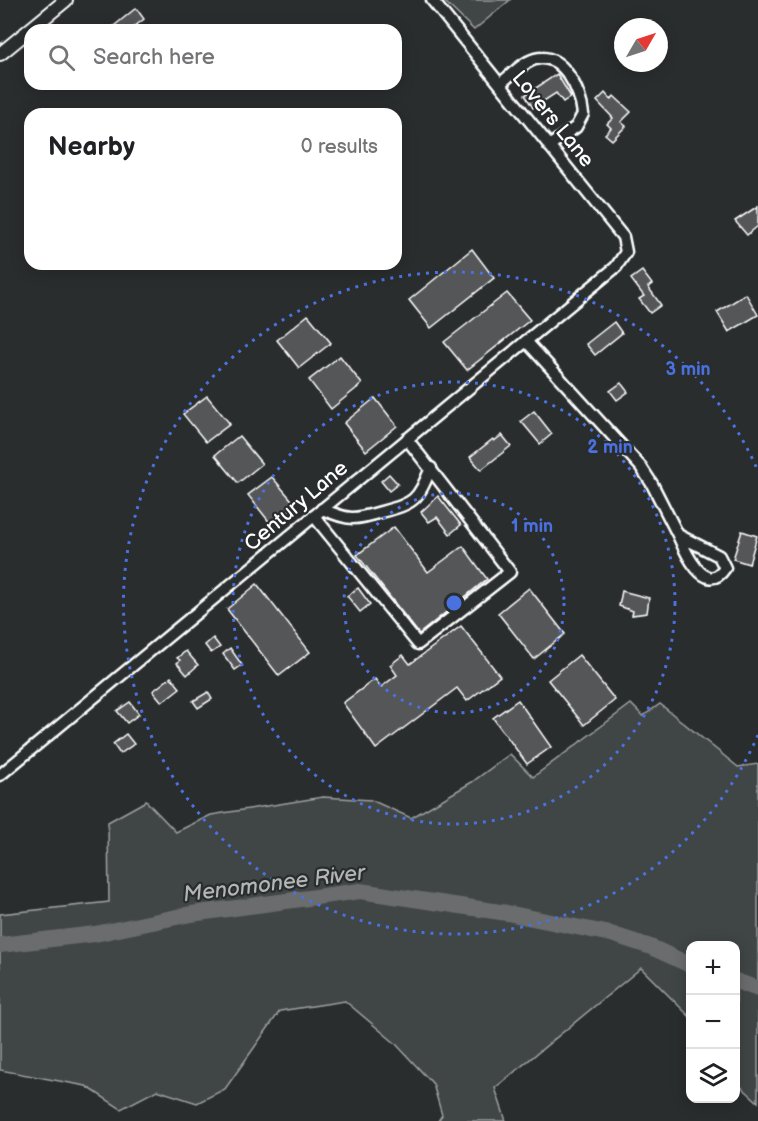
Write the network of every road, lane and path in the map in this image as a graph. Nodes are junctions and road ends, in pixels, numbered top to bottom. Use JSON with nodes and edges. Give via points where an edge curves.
{"nodes":[{"id":1,"x":66,"y":0,"type":"edge"},
{"id":2,"x":432,"y":0,"type":"edge"},
{"id":3,"x":37,"y":24,"type":"edge"},
{"id":4,"x":24,"y":34,"type":"edge"},
{"id":5,"x":0,"y":54,"type":"edge"},
{"id":6,"x":500,"y":84,"type":"junction"},
{"id":7,"x":549,"y":146,"type":"junction"},
{"id":8,"x":616,"y":267,"type":"joint"},
{"id":9,"x":526,"y":341,"type":"junction"},
{"id":10,"x":407,"y":439,"type":"junction"},
{"id":11,"x":431,"y":468,"type":"junction"},
{"id":12,"x":318,"y":513,"type":"junction"},
{"id":13,"x":678,"y":535,"type":"junction"},
{"id":14,"x":0,"y":775,"type":"edge"}],
"edges":[{"from":1,"to":3,"type":"main road"},
{"from":2,"to":6,"type":"street","name":"Lovers Lane"},
{"from":4,"to":5,"type":"main road"},
{"from":6,"to":7,"type":"street","name":"Lovers Lane"},
{"from":6,"to":7,"type":"street","via":[[536,59],[551,60],[567,72],[582,114],[576,127]]},
{"from":7,"to":8,"type":"street","name":"Lovers Lane","via":[[622,237],[626,252]]},
{"from":8,"to":9,"type":"street","name":"Century Lane"},
{"from":9,"to":10,"type":"street","name":"Century Lane"},
{"from":9,"to":13,"type":"street","via":[[641,467]]},
{"from":10,"to":11,"type":"street"},
{"from":10,"to":12,"type":"street","name":"Century Lane"},
{"from":11,"to":12,"type":"street","via":[[420,491],[401,508],[353,519]]},
{"from":11,"to":12,"type":"street","via":[[510,572],[418,644]]},
{"from":12,"to":14,"type":"street","name":"Century Lane"},
{"from":13,"to":13,"type":"street","via":[[719,556],[723,572],[713,576],[700,573]]}]}
